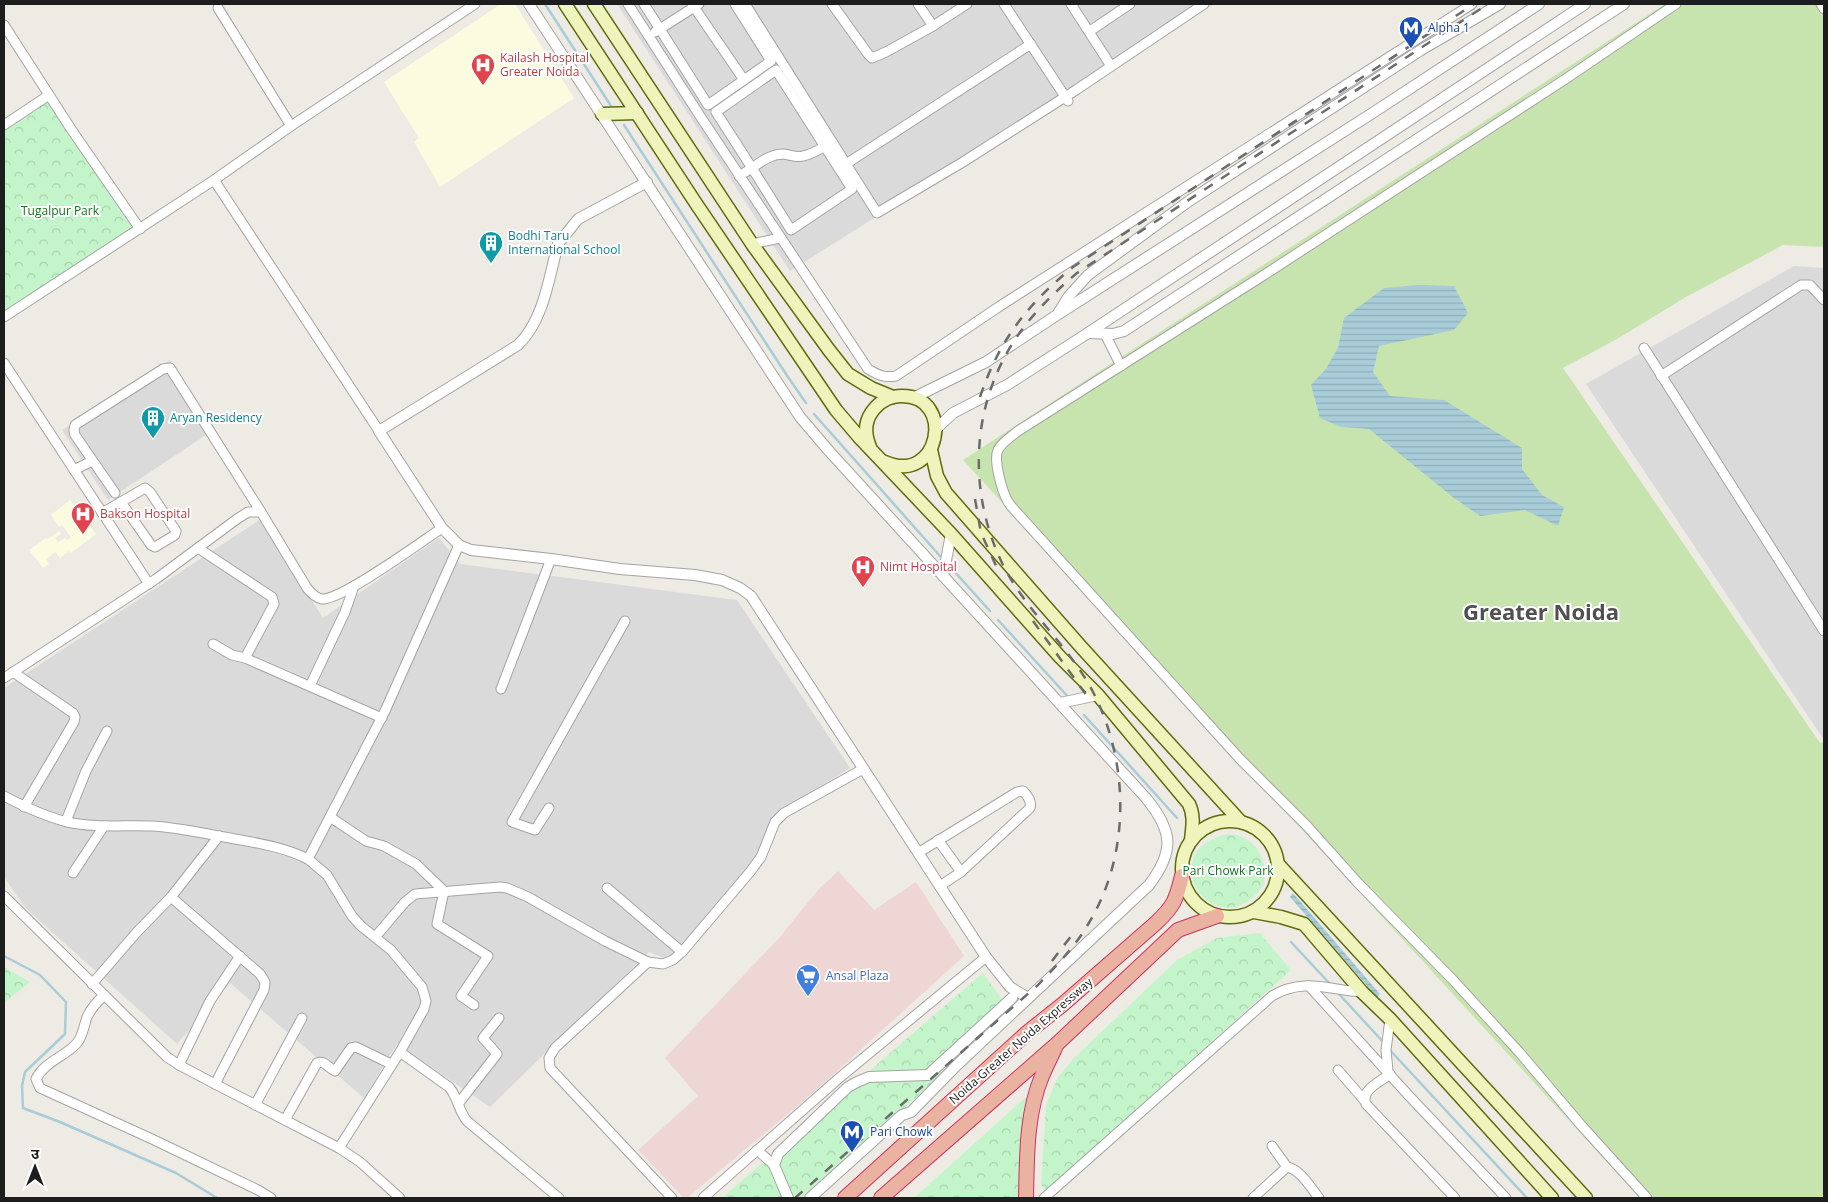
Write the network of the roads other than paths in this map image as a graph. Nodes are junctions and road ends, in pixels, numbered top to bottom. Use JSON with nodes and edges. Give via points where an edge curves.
{"nodes":[{"id":1,"x":475,"y":4,"type":"edge"},
{"id":2,"x":529,"y":4,"type":"edge"},
{"id":3,"x":565,"y":4,"type":"edge"},
{"id":4,"x":594,"y":4,"type":"edge"},
{"id":5,"x":628,"y":4,"type":"edge"},
{"id":6,"x":644,"y":4,"type":"edge"},
{"id":7,"x":735,"y":4,"type":"edge"},
{"id":8,"x":745,"y":4,"type":"edge"},
{"id":9,"x":844,"y":4,"type":"edge"},
{"id":10,"x":918,"y":4,"type":"edge"},
{"id":11,"x":967,"y":4,"type":"edge"},
{"id":12,"x":1004,"y":4,"type":"edge"},
{"id":13,"x":1071,"y":4,"type":"edge"},
{"id":14,"x":1130,"y":4,"type":"edge"},
{"id":15,"x":1204,"y":4,"type":"edge"},
{"id":16,"x":1472,"y":4,"type":"edge"},
{"id":17,"x":1500,"y":4,"type":"edge"},
{"id":18,"x":1539,"y":4,"type":"edge"},
{"id":19,"x":1585,"y":4,"type":"edge"},
{"id":20,"x":1624,"y":4,"type":"edge"},
{"id":21,"x":1676,"y":4,"type":"edge"},
{"id":22,"x":1821,"y":4,"type":"edge"},
{"id":23,"x":695,"y":5,"type":"edge"},
{"id":24,"x":834,"y":6,"type":"edge"},
{"id":25,"x":218,"y":8,"type":"dead end"},
{"id":26,"x":1824,"y":9,"type":"edge"},
{"id":27,"x":4,"y":25,"type":"edge"},
{"id":28,"x":933,"y":26,"type":"junction"},
{"id":29,"x":660,"y":29,"type":"junction"},
{"id":30,"x":1090,"y":31,"type":"junction"},
{"id":31,"x":648,"y":35,"type":"junction"},
{"id":32,"x":1031,"y":44,"type":"junction"},
{"id":33,"x":1111,"y":66,"type":"junction"},
{"id":34,"x":744,"y":80,"type":"junction"},
{"id":35,"x":49,"y":95,"type":"junction"},
{"id":36,"x":1067,"y":99,"type":"junction"},
{"id":37,"x":636,"y":113,"type":"junction"},
{"id":38,"x":602,"y":114,"type":"junction"},
{"id":39,"x":4,"y":125,"type":"edge"},
{"id":40,"x":291,"y":126,"type":"junction"},
{"id":41,"x":828,"y":144,"type":"junction"},
{"id":42,"x":846,"y":164,"type":"junction"},
{"id":43,"x":752,"y":168,"type":"junction"},
{"id":44,"x":739,"y":176,"type":"junction"},
{"id":45,"x":214,"y":180,"type":"junction"},
{"id":46,"x":647,"y":182,"type":"junction"},
{"id":47,"x":140,"y":228,"type":"junction"},
{"id":48,"x":780,"y":238,"type":"junction"},
{"id":49,"x":752,"y":244,"type":"junction"},
{"id":50,"x":1824,"y":300,"type":"edge"},
{"id":51,"x":1057,"y":315,"type":"junction"},
{"id":52,"x":4,"y":317,"type":"edge"},
{"id":53,"x":1088,"y":333,"type":"junction"},
{"id":54,"x":1105,"y":334,"type":"junction"},
{"id":55,"x":1644,"y":348,"type":"dead end"},
{"id":56,"x":4,"y":363,"type":"edge"},
{"id":57,"x":1121,"y":366,"type":"junction"},
{"id":58,"x":1661,"y":376,"type":"junction"},
{"id":59,"x":893,"y":397,"type":"junction"},
{"id":60,"x":913,"y":398,"type":"junction"},
{"id":61,"x":936,"y":429,"type":"junction"},
{"id":62,"x":379,"y":431,"type":"junction"},
{"id":63,"x":870,"y":447,"type":"junction"},
{"id":64,"x":931,"y":450,"type":"junction"},
{"id":65,"x":92,"y":461,"type":"junction"},
{"id":66,"x":882,"y":461,"type":"junction"},
{"id":67,"x":74,"y":470,"type":"junction"},
{"id":68,"x":115,"y":493,"type":"dead end"},
{"id":69,"x":121,"y":502,"type":"junction"},
{"id":70,"x":261,"y":512,"type":"junction"},
{"id":71,"x":102,"y":513,"type":"junction"},
{"id":72,"x":442,"y":528,"type":"junction"},
{"id":73,"x":951,"y":534,"type":"junction"},
{"id":74,"x":458,"y":544,"type":"junction"},
{"id":75,"x":198,"y":548,"type":"junction"},
{"id":76,"x":551,"y":559,"type":"junction"},
{"id":77,"x":943,"y":576,"type":"junction"},
{"id":78,"x":149,"y":584,"type":"junction"},
{"id":79,"x":354,"y":586,"type":"junction"},
{"id":80,"x":625,"y":621,"type":"dead end"},
{"id":81,"x":1824,"y":632,"type":"edge"},
{"id":82,"x":213,"y":644,"type":"dead end"},
{"id":83,"x":245,"y":658,"type":"junction"},
{"id":84,"x":14,"y":672,"type":"junction"},
{"id":85,"x":4,"y":678,"type":"edge"},
{"id":86,"x":310,"y":686,"type":"junction"},
{"id":87,"x":500,"y":689,"type":"dead end"},
{"id":88,"x":1098,"y":695,"type":"junction"},
{"id":89,"x":1060,"y":703,"type":"junction"},
{"id":90,"x":382,"y":718,"type":"junction"},
{"id":91,"x":107,"y":731,"type":"dead end"},
{"id":92,"x":864,"y":769,"type":"junction"},
{"id":93,"x":4,"y":796,"type":"edge"},
{"id":94,"x":24,"y":807,"type":"junction"},
{"id":95,"x":549,"y":808,"type":"dead end"},
{"id":96,"x":330,"y":817,"type":"junction"},
{"id":97,"x":66,"y":821,"type":"junction"},
{"id":98,"x":1241,"y":822,"type":"junction"},
{"id":99,"x":104,"y":826,"type":"junction"},
{"id":100,"x":219,"y":836,"type":"junction"},
{"id":101,"x":938,"y":840,"type":"junction"},
{"id":102,"x":1190,"y":842,"type":"junction"},
{"id":103,"x":918,"y":853,"type":"junction"},
{"id":104,"x":308,"y":859,"type":"junction"},
{"id":105,"x":1279,"y":865,"type":"junction"},
{"id":106,"x":961,"y":872,"type":"junction"},
{"id":107,"x":73,"y":873,"type":"dead end"},
{"id":108,"x":1182,"y":876,"type":"junction"},
{"id":109,"x":940,"y":886,"type":"junction"},
{"id":110,"x":607,"y":888,"type":"dead end"},
{"id":111,"x":444,"y":891,"type":"junction"},
{"id":112,"x":4,"y":896,"type":"edge"},
{"id":113,"x":171,"y":897,"type":"junction"},
{"id":114,"x":1254,"y":912,"type":"junction"},
{"id":115,"x":1217,"y":916,"type":"junction"},
{"id":116,"x":376,"y":936,"type":"junction"},
{"id":117,"x":682,"y":952,"type":"junction"},
{"id":118,"x":240,"y":956,"type":"junction"},
{"id":119,"x":986,"y":957,"type":"junction"},
{"id":120,"x":648,"y":962,"type":"junction"},
{"id":121,"x":92,"y":984,"type":"junction"},
{"id":122,"x":1309,"y":985,"type":"junction"},
{"id":123,"x":1011,"y":992,"type":"junction"},
{"id":124,"x":1362,"y":992,"type":"junction"},
{"id":125,"x":104,"y":995,"type":"junction"},
{"id":126,"x":1028,"y":998,"type":"junction"},
{"id":127,"x":474,"y":1005,"type":"dead end"},
{"id":128,"x":1015,"y":1010,"type":"junction"},
{"id":129,"x":302,"y":1018,"type":"dead end"},
{"id":130,"x":499,"y":1018,"type":"dead end"},
{"id":131,"x":1390,"y":1019,"type":"junction"},
{"id":132,"x":1058,"y":1042,"type":"junction"},
{"id":133,"x":400,"y":1052,"type":"junction"},
{"id":134,"x":392,"y":1064,"type":"junction"},
{"id":135,"x":179,"y":1065,"type":"junction"},
{"id":136,"x":848,"y":1070,"type":"junction"},
{"id":137,"x":1338,"y":1070,"type":"dead end"},
{"id":138,"x":1389,"y":1073,"type":"junction"},
{"id":139,"x":857,"y":1082,"type":"junction"},
{"id":140,"x":215,"y":1084,"type":"junction"},
{"id":141,"x":1364,"y":1100,"type":"junction"},
{"id":142,"x":458,"y":1104,"type":"junction"},
{"id":143,"x":255,"y":1105,"type":"junction"},
{"id":144,"x":911,"y":1112,"type":"junction"},
{"id":145,"x":932,"y":1119,"type":"junction"},
{"id":146,"x":285,"y":1120,"type":"junction"},
{"id":147,"x":1272,"y":1146,"type":"dead end"},
{"id":148,"x":339,"y":1148,"type":"junction"},
{"id":149,"x":757,"y":1150,"type":"junction"},
{"id":150,"x":774,"y":1165,"type":"junction"},
{"id":151,"x":1287,"y":1167,"type":"junction"},
{"id":152,"x":272,"y":1198,"type":"edge"},
{"id":153,"x":400,"y":1198,"type":"edge"},
{"id":154,"x":559,"y":1198,"type":"edge"},
{"id":155,"x":672,"y":1198,"type":"edge"},
{"id":156,"x":703,"y":1198,"type":"edge"},
{"id":157,"x":788,"y":1198,"type":"edge"},
{"id":158,"x":810,"y":1198,"type":"edge"},
{"id":159,"x":845,"y":1198,"type":"edge"},
{"id":160,"x":881,"y":1198,"type":"edge"},
{"id":161,"x":1026,"y":1198,"type":"edge"},
{"id":162,"x":1044,"y":1198,"type":"edge"},
{"id":163,"x":1253,"y":1198,"type":"edge"},
{"id":164,"x":1319,"y":1198,"type":"edge"},
{"id":165,"x":1455,"y":1198,"type":"edge"},
{"id":166,"x":1506,"y":1198,"type":"edge"},
{"id":167,"x":1552,"y":1198,"type":"edge"},
{"id":168,"x":1586,"y":1198,"type":"edge"},
{"id":169,"x":1647,"y":1198,"type":"edge"}],
"edges":[{"from":1,"to":40,"type":"street"},
{"from":2,"to":38,"type":"street"},
{"from":3,"to":37,"type":"main road"},
{"from":4,"to":49,"type":"main road"},
{"from":5,"to":31,"type":"street"},
{"from":6,"to":29,"type":"street"},
{"from":7,"to":34,"type":"street","via":[[771,61]]},
{"from":8,"to":41,"type":"street"},
{"from":9,"to":24,"type":"street"},
{"from":10,"to":28,"type":"street"},
{"from":11,"to":28,"type":"street"},
{"from":12,"to":32,"type":"street"},
{"from":13,"to":30,"type":"street"},
{"from":14,"to":30,"type":"street"},
{"from":15,"to":33,"type":"street"},
{"from":16,"to":48,"type":"street","via":[[896,376],[879,376],[868,369]]},
{"from":17,"to":51,"type":"street","via":[[1421,50],[1189,201],[1088,275]]},
{"from":18,"to":51,"type":"street"},
{"from":19,"to":53,"type":"street"},
{"from":20,"to":54,"type":"street","via":[[1124,331]]},
{"from":21,"to":57,"type":"street"},
{"from":22,"to":26,"type":"street"},
{"from":23,"to":29,"type":"street"},
{"from":23,"to":34,"type":"street"},
{"from":24,"to":28,"type":"street","via":[[872,58]]},
{"from":25,"to":40,"type":"street"},
{"from":27,"to":35,"type":"street"},
{"from":29,"to":31,"type":"street"},
{"from":29,"to":34,"type":"street","via":[[708,105]]},
{"from":30,"to":33,"type":"street"},
{"from":31,"to":44,"type":"street"},
{"from":32,"to":36,"type":"street"},
{"from":32,"to":42,"type":"street"},
{"from":33,"to":36,"type":"street"},
{"from":35,"to":39,"type":"street"},
{"from":35,"to":47,"type":"street"},
{"from":36,"to":42,"type":"street","via":[[876,213]]},
{"from":37,"to":38,"type":"main road"},
{"from":37,"to":63,"type":"main road","via":[[836,410]]},
{"from":38,"to":46,"type":"street"},
{"from":40,"to":45,"type":"street"},
{"from":41,"to":42,"type":"street"},
{"from":41,"to":43,"type":"street","via":[[801,157],[776,155],[766,158]]},
{"from":41,"to":43,"type":"street","via":[[852,189],[791,230]]},
{"from":41,"to":43,"type":"street","via":[[776,70],[716,112]]},
{"from":43,"to":44,"type":"street"},
{"from":44,"to":48,"type":"street"},
{"from":45,"to":47,"type":"street"},
{"from":45,"to":62,"type":"street"},
{"from":46,"to":62,"type":"street","via":[[578,219],[565,233],[558,244],[536,321],[518,345]]},
{"from":46,"to":77,"type":"street","via":[[800,417]]},
{"from":47,"to":52,"type":"street"},
{"from":48,"to":49,"type":"street"},
{"from":49,"to":59,"type":"main road","via":[[848,374]]},
{"from":50,"to":58,"type":"street","via":[[1810,285],[1801,285]]},
{"from":51,"to":60,"type":"street","via":[[986,362]]},
{"from":53,"to":54,"type":"street"},
{"from":53,"to":61,"type":"street","via":[[1007,385],[953,413]]},
{"from":54,"to":57,"type":"street"},
{"from":55,"to":58,"type":"street"},
{"from":56,"to":67,"type":"street"},
{"from":57,"to":169,"type":"street","via":[[1018,431],[1002,445],[997,460],[1007,502],[1240,759],[1520,1053]]},
{"from":58,"to":81,"type":"street"},
{"from":59,"to":60,"type":"main road"},
{"from":59,"to":63,"type":"main road","via":[[871,412],[866,430]]},
{"from":60,"to":61,"type":"main road","via":[[925,405],[933,416]]},
{"from":61,"to":64,"type":"main road"},
{"from":62,"to":72,"type":"street"},
{"from":63,"to":66,"type":"main road"},
{"from":64,"to":66,"type":"main road","via":[[918,462],[909,465]]},
{"from":64,"to":98,"type":"main road","via":[[937,476],[946,493]]},
{"from":65,"to":67,"type":"street"},
{"from":65,"to":68,"type":"street"},
{"from":65,"to":70,"type":"street","via":[[75,435],[75,425],[163,369],[170,368]]},
{"from":66,"to":73,"type":"main road"},
{"from":67,"to":71,"type":"street"},
{"from":69,"to":69,"type":"street","via":[[148,489],[176,531],[175,535],[158,546],[151,545]]},
{"from":69,"to":71,"type":"street"},
{"from":70,"to":75,"type":"street","via":[[242,515]]},
{"from":70,"to":79,"type":"street","via":[[314,595],[321,599],[333,598]]},
{"from":71,"to":78,"type":"street"},
{"from":72,"to":74,"type":"street"},
{"from":72,"to":79,"type":"street"},
{"from":73,"to":77,"type":"street"},
{"from":73,"to":88,"type":"main road"},
{"from":74,"to":76,"type":"street","via":[[480,552]]},
{"from":74,"to":90,"type":"street"},
{"from":75,"to":78,"type":"street"},
{"from":75,"to":83,"type":"street","via":[[274,600]]},
{"from":76,"to":87,"type":"street"},
{"from":76,"to":92,"type":"street","via":[[695,575],[722,580],[740,588],[751,596]]},
{"from":77,"to":89,"type":"street"},
{"from":78,"to":84,"type":"street"},
{"from":79,"to":86,"type":"street"},
{"from":80,"to":95,"type":"street","via":[[512,822],[535,830]]},
{"from":82,"to":83,"type":"street"},
{"from":83,"to":86,"type":"street"},
{"from":84,"to":85,"type":"street"},
{"from":84,"to":94,"type":"street","via":[[75,717]]},
{"from":86,"to":90,"type":"street"},
{"from":88,"to":89,"type":"street"},
{"from":88,"to":102,"type":"main road","via":[[1189,804],[1194,820]]},
{"from":89,"to":126,"type":"street","via":[[1159,814],[1166,828],[1167,848],[1160,870],[1149,885]]},
{"from":90,"to":96,"type":"street"},
{"from":91,"to":97,"type":"street","via":[[86,771]]},
{"from":92,"to":103,"type":"street"},
{"from":92,"to":117,"type":"street","via":[[784,813],[775,822],[761,856],[750,872]]},
{"from":93,"to":94,"type":"street"},
{"from":94,"to":97,"type":"street"},
{"from":96,"to":104,"type":"street"},
{"from":96,"to":111,"type":"street","via":[[366,841],[384,846],[416,864]]},
{"from":97,"to":99,"type":"street"},
{"from":98,"to":102,"type":"main road","via":[[1227,820],[1213,824]]},
{"from":98,"to":105,"type":"main road","via":[[1267,837]]},
{"from":99,"to":100,"type":"street","via":[[153,826]]},
{"from":99,"to":107,"type":"street"},
{"from":100,"to":104,"type":"street","via":[[270,845]]},
{"from":100,"to":113,"type":"street"},
{"from":101,"to":103,"type":"street"},
{"from":101,"to":106,"type":"street"},
{"from":101,"to":106,"type":"street","via":[[1017,792],[1026,794],[1030,808]]},
{"from":102,"to":108,"type":"main road","via":[[1182,864]]},
{"from":103,"to":109,"type":"street"},
{"from":104,"to":116,"type":"street","via":[[327,875],[352,916]]},
{"from":105,"to":114,"type":"main road","via":[[1274,892]]},
{"from":105,"to":168,"type":"main road"},
{"from":106,"to":109,"type":"street"},
{"from":108,"to":115,"type":"main road","via":[[1194,901]]},
{"from":108,"to":145,"type":"highway","name":"Noida-Greater Noida Expressway","via":[[1176,900],[1156,924],[1028,1032]]},
{"from":109,"to":119,"type":"street"},
{"from":110,"to":117,"type":"street"},
{"from":111,"to":116,"type":"street","via":[[418,892],[411,896]]},
{"from":111,"to":120,"type":"street","via":[[508,888]]},
{"from":111,"to":127,"type":"street","via":[[437,924],[488,956],[462,996]]},
{"from":112,"to":121,"type":"street"},
{"from":113,"to":118,"type":"street"},
{"from":113,"to":121,"type":"street"},
{"from":114,"to":115,"type":"main road","via":[[1230,918]]},
{"from":114,"to":124,"type":"main road","via":[[1304,924]]},
{"from":115,"to":132,"type":"highway","name":"Noida-Greater Noida Expressway","via":[[1178,930]]},
{"from":116,"to":133,"type":"street","via":[[422,988],[426,1001]]},
{"from":117,"to":120,"type":"street","via":[[663,964]]},
{"from":118,"to":135,"type":"street","via":[[210,1001]]},
{"from":118,"to":140,"type":"street","via":[[260,974],[265,982],[264,990]]},
{"from":119,"to":123,"type":"street"},
{"from":119,"to":136,"type":"street"},
{"from":120,"to":155,"type":"street","via":[[556,1048],[549,1058],[550,1068]]},
{"from":121,"to":125,"type":"street"},
{"from":122,"to":124,"type":"street"},
{"from":122,"to":138,"type":"street"},
{"from":122,"to":162,"type":"street","via":[[1283,989],[1272,996]]},
{"from":123,"to":126,"type":"street"},
{"from":123,"to":128,"type":"street"},
{"from":123,"to":139,"type":"street","via":[[928,1075],[869,1077]]},
{"from":124,"to":131,"type":"main road"},
{"from":125,"to":135,"type":"street"},
{"from":125,"to":152,"type":"street","via":[[93,1006],[79,1041],[40,1071],[36,1079],[40,1088]]},
{"from":126,"to":128,"type":"street"},
{"from":128,"to":144,"type":"street"},
{"from":129,"to":143,"type":"street"},
{"from":130,"to":142,"type":"street","via":[[484,1038],[497,1054]]},
{"from":131,"to":138,"type":"street","via":[[1386,1046]]},
{"from":131,"to":167,"type":"main road"},
{"from":132,"to":160,"type":"highway","name":"Noida-Greater Noida Expressway"},
{"from":132,"to":161,"type":"highway","via":[[1035,1096],[1029,1128]]},
{"from":133,"to":134,"type":"street"},
{"from":133,"to":142,"type":"street","via":[[449,1087]]},
{"from":134,"to":146,"type":"street","via":[[356,1047],[351,1048],[335,1071],[325,1063],[317,1063]]},
{"from":134,"to":148,"type":"street"},
{"from":135,"to":140,"type":"street"},
{"from":136,"to":139,"type":"street"},
{"from":136,"to":149,"type":"street"},
{"from":137,"to":141,"type":"street"},
{"from":138,"to":141,"type":"street","via":[[1366,1091]]},
{"from":138,"to":166,"type":"street"},
{"from":139,"to":150,"type":"street","via":[[778,1154]]},
{"from":140,"to":143,"type":"street"},
{"from":141,"to":165,"type":"street"},
{"from":142,"to":154,"type":"street","via":[[467,1121]]},
{"from":143,"to":146,"type":"street"},
{"from":144,"to":145,"type":"street"},
{"from":144,"to":158,"type":"street","via":[[902,1115]]},
{"from":145,"to":159,"type":"highway","name":"Noida-Greater Noida Expressway"},
{"from":146,"to":148,"type":"street"},
{"from":147,"to":151,"type":"street"},
{"from":148,"to":153,"type":"street"},
{"from":149,"to":150,"type":"street"},
{"from":149,"to":156,"type":"street"},
{"from":150,"to":157,"type":"street"},
{"from":151,"to":163,"type":"street"},
{"from":151,"to":164,"type":"street","via":[[1293,1168]]}]}
